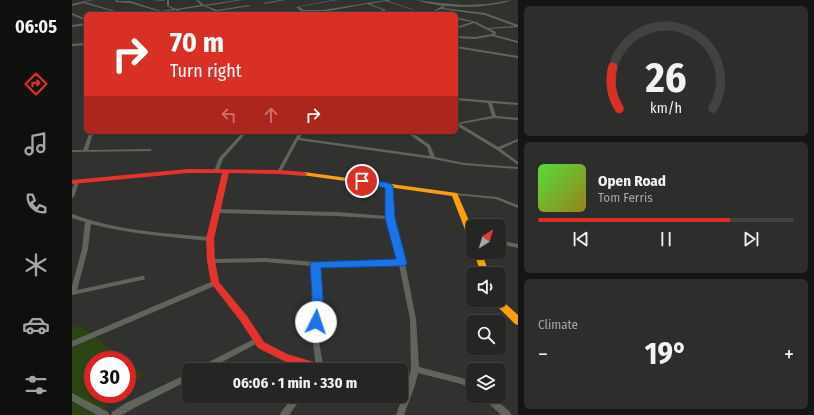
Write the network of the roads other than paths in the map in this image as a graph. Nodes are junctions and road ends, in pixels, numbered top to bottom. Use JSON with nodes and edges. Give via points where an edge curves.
{"nodes":[{"id":1,"x":92,"y":0,"type":"edge"},
{"id":2,"x":116,"y":0,"type":"edge"},
{"id":3,"x":153,"y":0,"type":"edge"},
{"id":4,"x":164,"y":0,"type":"edge"},
{"id":5,"x":168,"y":0,"type":"edge"},
{"id":6,"x":197,"y":0,"type":"edge"},
{"id":7,"x":241,"y":0,"type":"edge"},
{"id":8,"x":284,"y":0,"type":"edge"},
{"id":9,"x":336,"y":0,"type":"edge"},
{"id":10,"x":390,"y":0,"type":"edge"},
{"id":11,"x":417,"y":0,"type":"edge"},
{"id":12,"x":511,"y":0,"type":"edge"},
{"id":13,"x":386,"y":1,"type":"edge"},
{"id":14,"x":82,"y":2,"type":"junction"},
{"id":15,"x":308,"y":2,"type":"dead end"},
{"id":16,"x":265,"y":3,"type":"dead end"},
{"id":17,"x":314,"y":3,"type":"junction"},
{"id":18,"x":365,"y":3,"type":"junction"},
{"id":19,"x":72,"y":4,"type":"edge"},
{"id":20,"x":446,"y":4,"type":"junction"},
{"id":21,"x":203,"y":5,"type":"junction"},
{"id":22,"x":249,"y":6,"type":"dead end"},
{"id":23,"x":441,"y":8,"type":"junction"},
{"id":24,"x":174,"y":9,"type":"junction"},
{"id":25,"x":414,"y":10,"type":"dead end"},
{"id":26,"x":161,"y":11,"type":"junction"},
{"id":27,"x":217,"y":11,"type":"joint"},
{"id":28,"x":302,"y":11,"type":"junction"},
{"id":29,"x":324,"y":11,"type":"junction"},
{"id":30,"x":117,"y":12,"type":"edge"},
{"id":31,"x":156,"y":12,"type":"edge"},
{"id":32,"x":181,"y":12,"type":"edge"},
{"id":33,"x":305,"y":12,"type":"edge"},
{"id":34,"x":332,"y":12,"type":"edge"},
{"id":35,"x":382,"y":12,"type":"edge"},
{"id":36,"x":435,"y":12,"type":"edge"},
{"id":37,"x":72,"y":14,"type":"edge"},
{"id":38,"x":458,"y":18,"type":"edge"},
{"id":39,"x":84,"y":19,"type":"edge"},
{"id":40,"x":475,"y":22,"type":"junction"},
{"id":41,"x":82,"y":24,"type":"edge"},
{"id":42,"x":72,"y":26,"type":"edge"},
{"id":43,"x":518,"y":26,"type":"edge"},
{"id":44,"x":458,"y":27,"type":"edge"},
{"id":45,"x":488,"y":29,"type":"junction"},
{"id":46,"x":492,"y":35,"type":"junction"},
{"id":47,"x":458,"y":37,"type":"edge"},
{"id":48,"x":518,"y":42,"type":"edge"},
{"id":49,"x":84,"y":44,"type":"edge"},
{"id":50,"x":72,"y":45,"type":"edge"},
{"id":51,"x":458,"y":47,"type":"edge"},
{"id":52,"x":518,"y":57,"type":"edge"},
{"id":53,"x":458,"y":99,"type":"edge"},
{"id":54,"x":490,"y":102,"type":"junction"},
{"id":55,"x":518,"y":104,"type":"edge"},
{"id":56,"x":494,"y":117,"type":"junction"},
{"id":57,"x":518,"y":119,"type":"edge"},
{"id":58,"x":458,"y":123,"type":"edge"},
{"id":59,"x":458,"y":124,"type":"edge"},
{"id":60,"x":93,"y":134,"type":"edge"},
{"id":61,"x":243,"y":134,"type":"edge"},
{"id":62,"x":300,"y":134,"type":"edge"},
{"id":63,"x":411,"y":134,"type":"edge"},
{"id":64,"x":297,"y":139,"type":"junction"},
{"id":65,"x":518,"y":140,"type":"edge"},
{"id":66,"x":498,"y":149,"type":"junction"},
{"id":67,"x":150,"y":150,"type":"dead end"},
{"id":68,"x":72,"y":151,"type":"edge"},
{"id":69,"x":85,"y":151,"type":"junction"},
{"id":70,"x":433,"y":158,"type":"junction"},
{"id":71,"x":518,"y":164,"type":"edge"},
{"id":72,"x":518,"y":168,"type":"edge"},
{"id":73,"x":216,"y":171,"type":"junction"},
{"id":74,"x":226,"y":171,"type":"junction"},
{"id":75,"x":279,"y":172,"type":"junction"},
{"id":76,"x":74,"y":182,"type":"edge"},
{"id":77,"x":389,"y":186,"type":"junction"},
{"id":78,"x":454,"y":194,"type":"junction"},
{"id":79,"x":72,"y":197,"type":"edge"},
{"id":80,"x":509,"y":202,"type":"junction"},
{"id":81,"x":518,"y":202,"type":"edge"},
{"id":82,"x":518,"y":207,"type":"edge"},
{"id":83,"x":217,"y":211,"type":"junction"},
{"id":84,"x":72,"y":216,"type":"edge"},
{"id":85,"x":390,"y":218,"type":"junction"},
{"id":86,"x":88,"y":222,"type":"junction"},
{"id":87,"x":466,"y":222,"type":"edge"},
{"id":88,"x":210,"y":239,"type":"junction"},
{"id":89,"x":506,"y":243,"type":"edge"},
{"id":90,"x":518,"y":246,"type":"edge"},
{"id":91,"x":211,"y":261,"type":"junction"},
{"id":92,"x":402,"y":263,"type":"junction"},
{"id":93,"x":315,"y":264,"type":"junction"},
{"id":94,"x":142,"y":278,"type":"dead end"},
{"id":95,"x":216,"y":283,"type":"junction"},
{"id":96,"x":73,"y":293,"type":"edge"},
{"id":97,"x":503,"y":307,"type":"edge"},
{"id":98,"x":518,"y":321,"type":"edge"},
{"id":99,"x":258,"y":340,"type":"junction"},
{"id":100,"x":72,"y":344,"type":"edge"},
{"id":101,"x":214,"y":363,"type":"edge"},
{"id":102,"x":302,"y":363,"type":"edge"},
{"id":103,"x":319,"y":363,"type":"edge"},
{"id":104,"x":414,"y":369,"type":"junction"},
{"id":105,"x":182,"y":380,"type":"edge"},
{"id":106,"x":466,"y":383,"type":"edge"},
{"id":107,"x":408,"y":384,"type":"edge"},
{"id":108,"x":411,"y":385,"type":"junction"},
{"id":109,"x":72,"y":397,"type":"edge"},
{"id":110,"x":293,"y":403,"type":"edge"},
{"id":111,"x":494,"y":403,"type":"edge"},
{"id":112,"x":105,"y":415,"type":"edge"},
{"id":113,"x":115,"y":415,"type":"edge"},
{"id":114,"x":284,"y":415,"type":"edge"},
{"id":115,"x":400,"y":415,"type":"edge"},
{"id":116,"x":507,"y":415,"type":"edge"}],
"edges":[{"from":1,"to":14,"type":"street"},
{"from":2,"to":26,"type":"street"},
{"from":3,"to":4,"type":"street"},
{"from":5,"to":24,"type":"street","via":[[167,5]]},
{"from":6,"to":21,"type":"street"},
{"from":7,"to":21,"type":"street"},
{"from":8,"to":16,"type":"street"},
{"from":9,"to":17,"type":"street"},
{"from":10,"to":13,"type":"street"},
{"from":11,"to":20,"type":"street"},
{"from":12,"to":20,"type":"street","via":[[484,4]]},
{"from":13,"to":18,"type":"street"},
{"from":13,"to":25,"type":"street"},
{"from":14,"to":19,"type":"street"},
{"from":14,"to":30,"type":"street"},
{"from":15,"to":17,"type":"street"},
{"from":17,"to":28,"type":"street","via":[[297,7]]},
{"from":18,"to":29,"type":"street"},
{"from":18,"to":35,"type":"street","via":[[386,10]]},
{"from":20,"to":23,"type":"street"},
{"from":21,"to":24,"type":"street"},
{"from":21,"to":27,"type":"street"},
{"from":22,"to":27,"type":"street"},
{"from":23,"to":36,"type":"street"},
{"from":23,"to":43,"type":"street","via":[[485,14]]},
{"from":24,"to":26,"type":"street"},
{"from":24,"to":32,"type":"street"},
{"from":26,"to":31,"type":"street"},
{"from":28,"to":29,"type":"street"},
{"from":28,"to":33,"type":"street"},
{"from":29,"to":34,"type":"street"},
{"from":37,"to":39,"type":"street"},
{"from":38,"to":40,"type":"street"},
{"from":40,"to":44,"type":"street"},
{"from":40,"to":45,"type":"street"},
{"from":41,"to":42,"type":"street"},
{"from":43,"to":45,"type":"street"},
{"from":45,"to":46,"type":"street","via":[[495,33]]},
{"from":46,"to":47,"type":"street","via":[[477,38]]},
{"from":46,"to":48,"type":"street"},
{"from":49,"to":50,"type":"street"},
{"from":51,"to":52,"type":"street"},
{"from":53,"to":54,"type":"street"},
{"from":54,"to":55,"type":"street"},
{"from":54,"to":56,"type":"street"},
{"from":56,"to":57,"type":"street"},
{"from":56,"to":58,"type":"street"},
{"from":59,"to":66,"type":"street"},
{"from":60,"to":69,"type":"street","via":[[90,135]]},
{"from":61,"to":73,"type":"street","via":[[221,159]]},
{"from":62,"to":64,"type":"street"},
{"from":63,"to":70,"type":"street","via":[[429,146]]},
{"from":64,"to":70,"type":"street"},
{"from":64,"to":75,"type":"street"},
{"from":65,"to":66,"type":"street"},
{"from":66,"to":71,"type":"street"},
{"from":67,"to":69,"type":"street"},
{"from":68,"to":69,"type":"street"},
{"from":70,"to":72,"type":"street","via":[[464,164]]},
{"from":73,"to":74,"type":"street"},
{"from":73,"to":76,"type":"street","via":[[164,172]]},
{"from":74,"to":75,"type":"street"},
{"from":74,"to":83,"type":"street"},
{"from":75,"to":77,"type":"street","via":[[337,177]]},
{"from":76,"to":79,"type":"street"},
{"from":77,"to":78,"type":"street"},
{"from":77,"to":85,"type":"street"},
{"from":78,"to":80,"type":"street","via":[[485,196]]},
{"from":78,"to":87,"type":"street"},
{"from":80,"to":81,"type":"street"},
{"from":80,"to":82,"type":"street"},
{"from":83,"to":85,"type":"street"},
{"from":83,"to":88,"type":"street"},
{"from":84,"to":86,"type":"street"},
{"from":85,"to":92,"type":"street"},
{"from":86,"to":88,"type":"street"},
{"from":86,"to":96,"type":"street","via":[[85,253]]},
{"from":88,"to":91,"type":"street"},
{"from":89,"to":90,"type":"street"},
{"from":91,"to":93,"type":"street","via":[[265,260]]},
{"from":91,"to":95,"type":"street"},
{"from":92,"to":93,"type":"street"},
{"from":92,"to":104,"type":"street","via":[[412,319]]},
{"from":93,"to":103,"type":"street","via":[[318,297],[315,335]]},
{"from":94,"to":96,"type":"street"},
{"from":95,"to":99,"type":"street"},
{"from":95,"to":100,"type":"street"},
{"from":97,"to":98,"type":"street"},
{"from":99,"to":101,"type":"street"},
{"from":99,"to":102,"type":"street","via":[[270,352]]},
{"from":104,"to":106,"type":"street"},
{"from":104,"to":108,"type":"street"},
{"from":105,"to":113,"type":"street"},
{"from":107,"to":108,"type":"street"},
{"from":108,"to":115,"type":"street"},
{"from":109,"to":112,"type":"street"},
{"from":110,"to":114,"type":"street"},
{"from":111,"to":116,"type":"street"}]}
